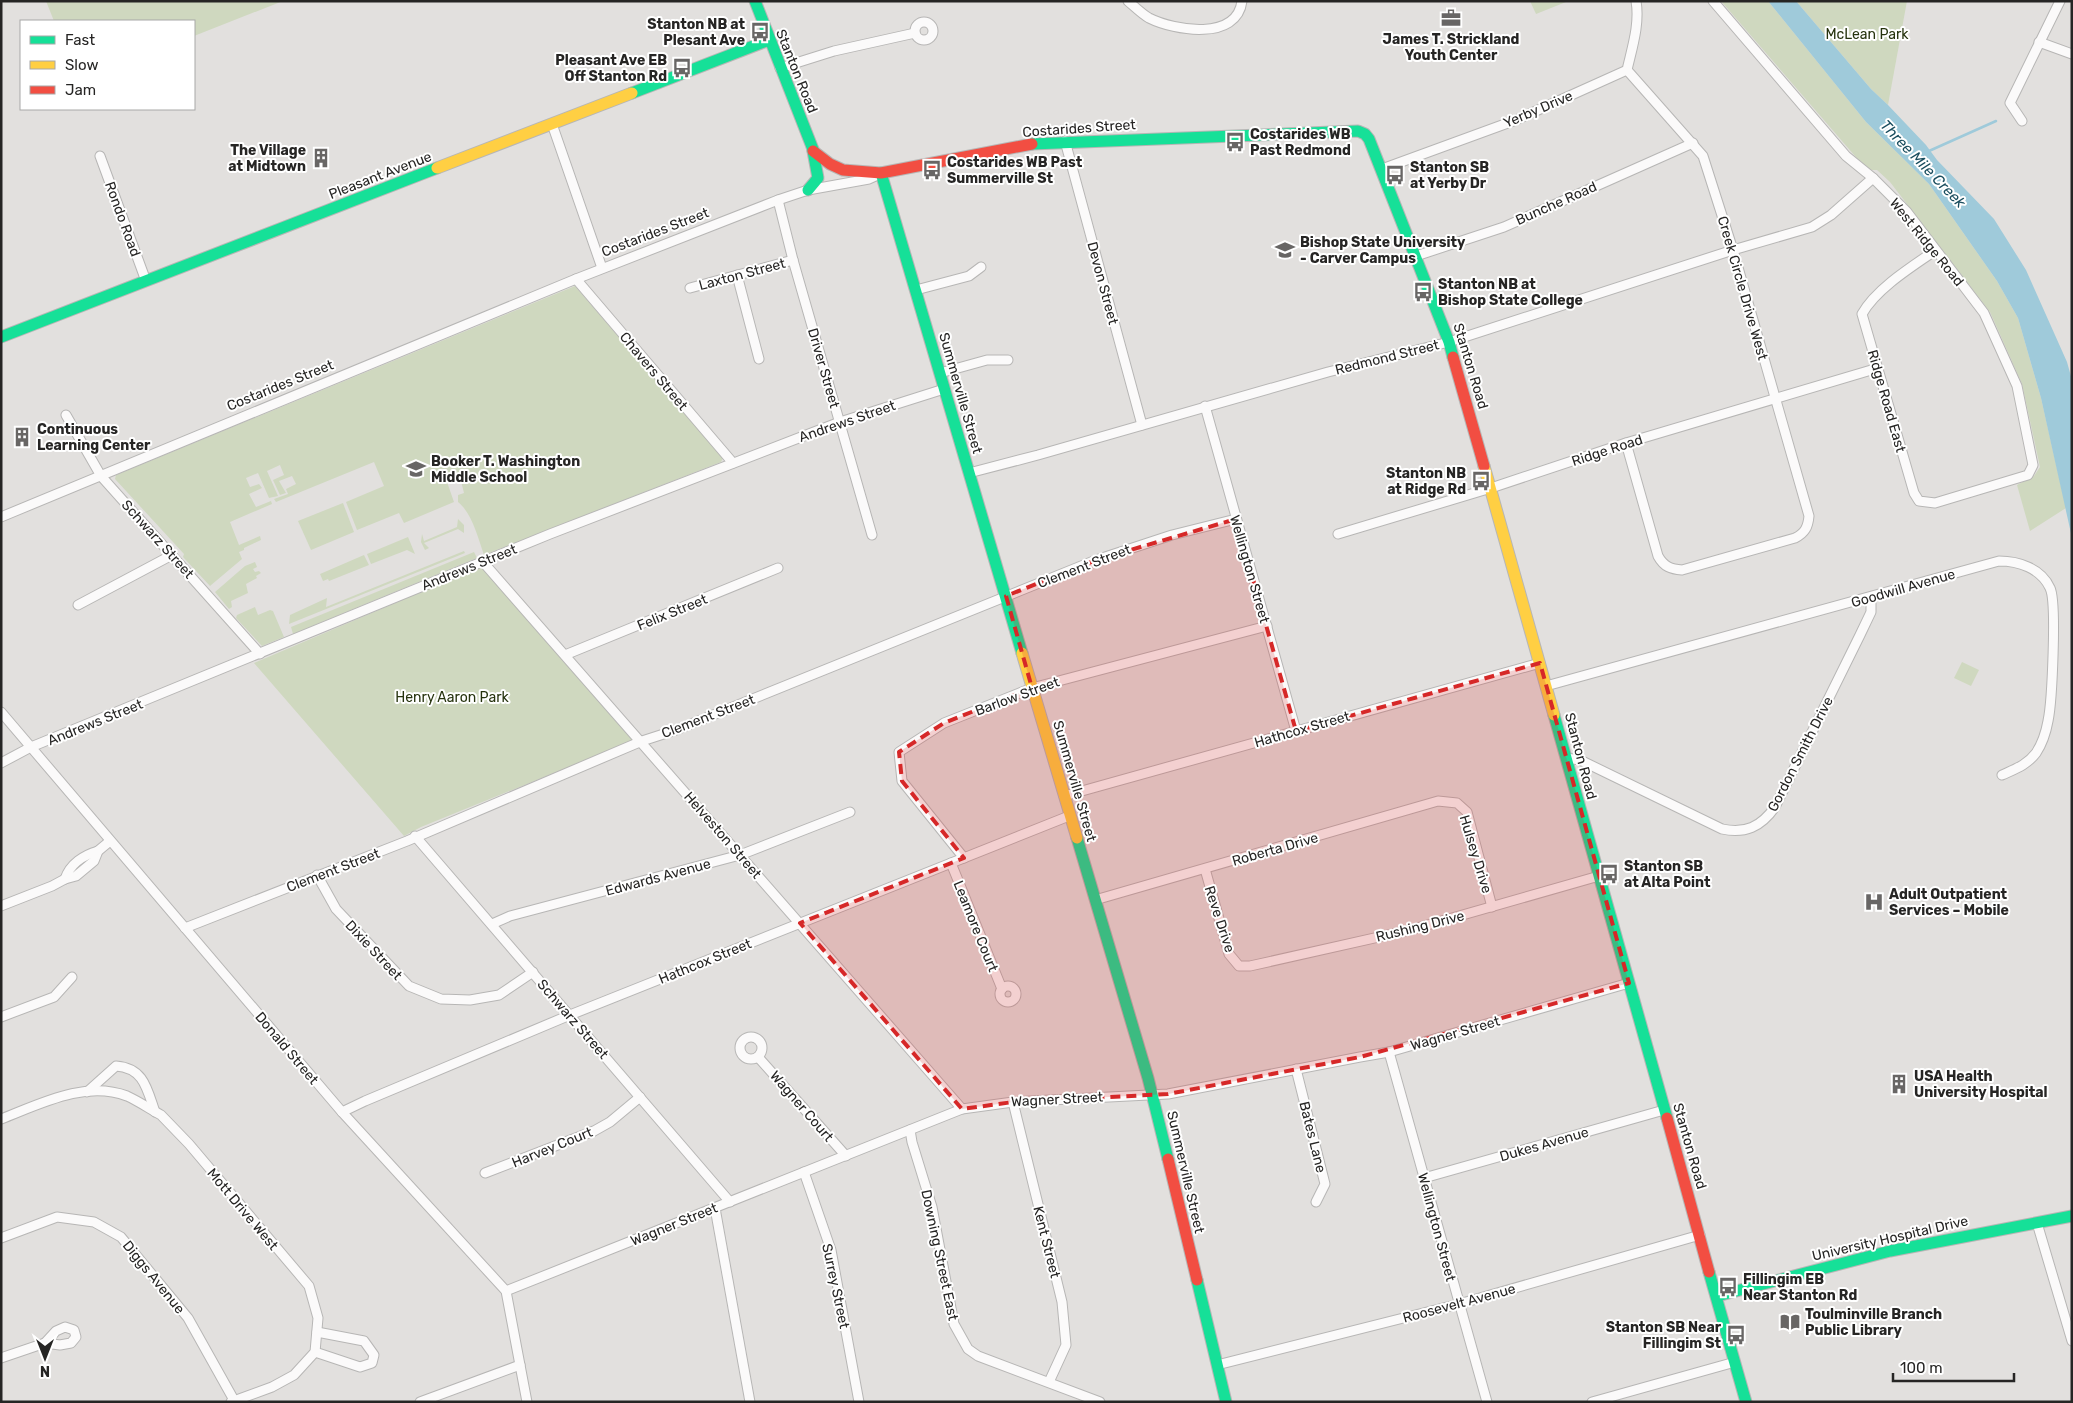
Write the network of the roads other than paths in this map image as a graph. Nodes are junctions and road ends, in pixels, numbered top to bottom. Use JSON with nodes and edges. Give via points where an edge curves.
{"nodes":[{"id":1,"x":755,"y":1,"type":"edge"},
{"id":2,"x":1128,"y":1,"type":"edge"},
{"id":3,"x":1242,"y":1,"type":"edge"},
{"id":4,"x":1636,"y":1,"type":"edge"},
{"id":5,"x":1713,"y":1,"type":"edge"},
{"id":6,"x":2060,"y":1,"type":"edge"},
{"id":7,"x":915,"y":33,"type":"dead end"},
{"id":8,"x":769,"y":40,"type":"junction"},
{"id":9,"x":2039,"y":42,"type":"junction"},
{"id":10,"x":2072,"y":54,"type":"edge"},
{"id":11,"x":780,"y":68,"type":"junction"},
{"id":12,"x":1627,"y":70,"type":"junction"},
{"id":13,"x":2022,"y":121,"type":"dead end"},
{"id":14,"x":552,"y":124,"type":"junction"},
{"id":15,"x":1358,"y":131,"type":"joint"},
{"id":16,"x":1065,"y":141,"type":"junction"},
{"id":17,"x":1693,"y":142,"type":"junction"},
{"id":18,"x":813,"y":151,"type":"junction"},
{"id":19,"x":100,"y":156,"type":"dead end"},
{"id":20,"x":1382,"y":169,"type":"junction"},
{"id":21,"x":881,"y":173,"type":"junction"},
{"id":22,"x":1873,"y":178,"type":"junction"},
{"id":23,"x":863,"y":180,"type":"junction"},
{"id":24,"x":808,"y":190,"type":"junction"},
{"id":25,"x":778,"y":200,"type":"junction"},
{"id":26,"x":1733,"y":250,"type":"junction"},
{"id":27,"x":1936,"y":250,"type":"junction"},
{"id":28,"x":1416,"y":256,"type":"junction"},
{"id":29,"x":793,"y":260,"type":"junction"},
{"id":30,"x":981,"y":267,"type":"dead end"},
{"id":31,"x":602,"y":268,"type":"junction"},
{"id":32,"x":737,"y":275,"type":"junction"},
{"id":33,"x":576,"y":279,"type":"junction"},
{"id":34,"x":146,"y":281,"type":"junction"},
{"id":35,"x":690,"y":288,"type":"dead end"},
{"id":36,"x":916,"y":290,"type":"junction"},
{"id":37,"x":1,"y":337,"type":"edge"},
{"id":38,"x":1449,"y":342,"type":"junction"},
{"id":39,"x":759,"y":359,"type":"dead end"},
{"id":40,"x":1008,"y":360,"type":"dead end"},
{"id":41,"x":1878,"y":368,"type":"junction"},
{"id":42,"x":940,"y":373,"type":"junction"},
{"id":43,"x":944,"y":389,"type":"junction"},
{"id":44,"x":1775,"y":400,"type":"junction"},
{"id":45,"x":1205,"y":406,"type":"junction"},
{"id":46,"x":66,"y":415,"type":"dead end"},
{"id":47,"x":840,"y":422,"type":"junction"},
{"id":48,"x":1142,"y":424,"type":"junction"},
{"id":49,"x":1626,"y":443,"type":"junction"},
{"id":50,"x":733,"y":463,"type":"junction"},
{"id":51,"x":969,"y":473,"type":"junction"},
{"id":52,"x":101,"y":476,"type":"junction"},
{"id":53,"x":1491,"y":488,"type":"junction"},
{"id":54,"x":1919,"y":501,"type":"joint"},
{"id":55,"x":1,"y":517,"type":"edge"},
{"id":56,"x":1236,"y":519,"type":"junction"},
{"id":57,"x":1338,"y":534,"type":"dead end"},
{"id":58,"x":872,"y":535,"type":"dead end"},
{"id":59,"x":172,"y":555,"type":"junction"},
{"id":60,"x":483,"y":562,"type":"junction"},
{"id":61,"x":778,"y":568,"type":"dead end"},
{"id":62,"x":1006,"y":596,"type":"junction"},
{"id":63,"x":1870,"y":597,"type":"junction"},
{"id":64,"x":78,"y":605,"type":"dead end"},
{"id":65,"x":1267,"y":626,"type":"junction"},
{"id":66,"x":260,"y":654,"type":"junction"},
{"id":67,"x":565,"y":655,"type":"junction"},
{"id":68,"x":1540,"y":663,"type":"junction"},
{"id":69,"x":1546,"y":686,"type":"junction"},
{"id":70,"x":1032,"y":688,"type":"junction"},
{"id":71,"x":1,"y":712,"type":"edge"},
{"id":72,"x":1296,"y":731,"type":"junction"},
{"id":73,"x":642,"y":741,"type":"junction"},
{"id":74,"x":31,"y":748,"type":"junction"},
{"id":75,"x":1566,"y":758,"type":"junction"},
{"id":76,"x":1,"y":763,"type":"edge"},
{"id":77,"x":2002,"y":776,"type":"dead end"},
{"id":78,"x":1064,"y":796,"type":"junction"},
{"id":79,"x":1457,"y":803,"type":"joint"},
{"id":80,"x":850,"y":812,"type":"dead end"},
{"id":81,"x":1070,"y":816,"type":"junction"},
{"id":82,"x":415,"y":836,"type":"junction"},
{"id":83,"x":110,"y":841,"type":"junction"},
{"id":84,"x":740,"y":855,"type":"junction"},
{"id":85,"x":964,"y":858,"type":"junction"},
{"id":86,"x":951,"y":863,"type":"junction"},
{"id":87,"x":1204,"y":870,"type":"junction"},
{"id":88,"x":317,"y":875,"type":"junction"},
{"id":89,"x":1599,"y":876,"type":"junction"},
{"id":90,"x":1095,"y":900,"type":"junction"},
{"id":91,"x":1,"y":906,"type":"edge"},
{"id":92,"x":1492,"y":907,"type":"junction"},
{"id":93,"x":800,"y":923,"type":"junction"},
{"id":94,"x":492,"y":924,"type":"junction"},
{"id":95,"x":185,"y":928,"type":"junction"},
{"id":96,"x":1239,"y":966,"type":"joint"},
{"id":97,"x":533,"y":972,"type":"junction"},
{"id":98,"x":72,"y":977,"type":"dead end"},
{"id":99,"x":1629,"y":983,"type":"junction"},
{"id":100,"x":1002,"y":989,"type":"dead end"},
{"id":101,"x":570,"y":1016,"type":"junction"},
{"id":102,"x":1,"y":1018,"type":"edge"},
{"id":103,"x":1389,"y":1052,"type":"junction"},
{"id":104,"x":758,"y":1057,"type":"dead end"},
{"id":105,"x":1296,"y":1069,"type":"junction"},
{"id":106,"x":88,"y":1092,"type":"junction"},
{"id":107,"x":1152,"y":1094,"type":"junction"},
{"id":108,"x":640,"y":1097,"type":"junction"},
{"id":109,"x":1012,"y":1102,"type":"junction"},
{"id":110,"x":962,"y":1109,"type":"junction"},
{"id":111,"x":1664,"y":1110,"type":"junction"},
{"id":112,"x":155,"y":1112,"type":"junction"},
{"id":113,"x":342,"y":1112,"type":"junction"},
{"id":114,"x":1,"y":1119,"type":"edge"},
{"id":115,"x":910,"y":1130,"type":"junction"},
{"id":116,"x":846,"y":1156,"type":"junction"},
{"id":117,"x":804,"y":1172,"type":"junction"},
{"id":118,"x":485,"y":1173,"type":"dead end"},
{"id":119,"x":1424,"y":1178,"type":"junction"},
{"id":120,"x":730,"y":1202,"type":"junction"},
{"id":121,"x":1316,"y":1202,"type":"dead end"},
{"id":122,"x":714,"y":1208,"type":"junction"},
{"id":123,"x":2072,"y":1216,"type":"edge"},
{"id":124,"x":2037,"y":1223,"type":"junction"},
{"id":125,"x":1700,"y":1235,"type":"junction"},
{"id":126,"x":1,"y":1238,"type":"edge"},
{"id":127,"x":506,"y":1291,"type":"junction"},
{"id":128,"x":1717,"y":1296,"type":"junction"},
{"id":129,"x":1459,"y":1304,"type":"junction"},
{"id":130,"x":317,"y":1332,"type":"junction"},
{"id":131,"x":2072,"y":1341,"type":"edge"},
{"id":132,"x":45,"y":1343,"type":"dead end"},
{"id":133,"x":315,"y":1352,"type":"junction"},
{"id":134,"x":1,"y":1358,"type":"edge"},
{"id":135,"x":1735,"y":1362,"type":"junction"},
{"id":136,"x":520,"y":1365,"type":"junction"},
{"id":137,"x":1217,"y":1365,"type":"junction"},
{"id":138,"x":1049,"y":1382,"type":"junction"},
{"id":139,"x":234,"y":1401,"type":"edge"},
{"id":140,"x":420,"y":1402,"type":"edge"},
{"id":141,"x":527,"y":1402,"type":"edge"},
{"id":142,"x":750,"y":1402,"type":"edge"},
{"id":143,"x":859,"y":1402,"type":"edge"},
{"id":144,"x":1100,"y":1402,"type":"edge"},
{"id":145,"x":1226,"y":1402,"type":"edge"},
{"id":146,"x":1487,"y":1402,"type":"edge"},
{"id":147,"x":1592,"y":1402,"type":"edge"},
{"id":148,"x":1746,"y":1402,"type":"edge"}],
"edges":[{"from":1,"to":8,"type":"street","name":"Stanton Road"},
{"from":2,"to":3,"type":"street","via":[[1148,18],[1194,30],[1222,27],[1237,17]]},
{"from":4,"to":12,"type":"street","via":[[1638,10]]},
{"from":5,"to":22,"type":"street","name":"West Ridge Road","via":[[1846,156]]},
{"from":6,"to":9,"type":"street"},
{"from":7,"to":11,"type":"street","via":[[834,51]]},
{"from":8,"to":11,"type":"street","name":"Stanton Road"},
{"from":8,"to":14,"type":"street","name":"Pleasant Avenue"},
{"from":9,"to":10,"type":"street"},
{"from":9,"to":13,"type":"street","via":[[2010,102]]},
{"from":11,"to":18,"type":"street","name":"Stanton Road"},
{"from":12,"to":17,"type":"street","name":"Creek Circle Drive West"},
{"from":12,"to":20,"type":"street","name":"Yerby Drive","via":[[1516,120]]},
{"from":14,"to":31,"type":"street"},
{"from":14,"to":34,"type":"street","name":"Pleasant Avenue"},
{"from":15,"to":16,"type":"street","name":"Costarides Street"},
{"from":15,"to":20,"type":"street","name":"Stanton Road","via":[[1369,139]]},
{"from":16,"to":21,"type":"street","name":"Costarides Street","via":[[1036,143]]},
{"from":16,"to":48,"type":"street","name":"Devon Street"},
{"from":17,"to":26,"type":"street","name":"Creek Circle Drive West","via":[[1703,156]]},
{"from":17,"to":28,"type":"street","name":"Bunche Road","via":[[1504,227]]},
{"from":18,"to":21,"type":"street","via":[[843,170]]},
{"from":18,"to":23,"type":"street","name":"Stanton Road","via":[[833,174]]},
{"from":18,"to":24,"type":"street","name":"Stanton Road","via":[[818,178]]},
{"from":19,"to":34,"type":"street","name":"Rondo Road"},
{"from":20,"to":28,"type":"street","name":"Stanton Road"},
{"from":21,"to":23,"type":"street","name":"Costarides Street"},
{"from":21,"to":36,"type":"street","name":"Summerville Street"},
{"from":22,"to":26,"type":"street","name":"Redmond Street","via":[[1831,215],[1812,227]]},
{"from":22,"to":27,"type":"street","name":"West Ridge Road","via":[[1907,212]]},
{"from":23,"to":24,"type":"street","name":"Costarides Street"},
{"from":24,"to":25,"type":"street","name":"Costarides Street"},
{"from":25,"to":29,"type":"street","name":"Driver Street"},
{"from":25,"to":31,"type":"street","name":"Costarides Street"},
{"from":26,"to":38,"type":"street","name":"Redmond Street"},
{"from":26,"to":44,"type":"street","name":"Creek Circle Drive West"},
{"from":27,"to":41,"type":"street","name":"Ridge Road East","via":[[1869,302],[1862,314]]},
{"from":27,"to":54,"type":"street","name":"West Ridge Road","via":[[1984,313],[2017,386],[2033,465],[2028,475],[1935,503]]},
{"from":28,"to":38,"type":"street","name":"Stanton Road"},
{"from":29,"to":32,"type":"street","name":"Laxton Street"},
{"from":29,"to":47,"type":"street","name":"Driver Street"},
{"from":30,"to":36,"type":"street","via":[[969,276]]},
{"from":31,"to":33,"type":"street","name":"Costarides Street"},
{"from":32,"to":35,"type":"street","name":"Laxton Street"},
{"from":32,"to":39,"type":"street"},
{"from":33,"to":50,"type":"street","name":"Chavers Street"},
{"from":33,"to":52,"type":"street","name":"Costarides Street"},
{"from":34,"to":37,"type":"street","name":"Pleasant Avenue"},
{"from":36,"to":42,"type":"street","name":"Summerville Street"},
{"from":38,"to":45,"type":"street","name":"Redmond Street"},
{"from":38,"to":53,"type":"street","name":"Stanton Road"},
{"from":40,"to":42,"type":"street","via":[[987,360]]},
{"from":41,"to":44,"type":"street","name":"Ridge Road"},
{"from":41,"to":54,"type":"street","name":"Ridge Road East"},
{"from":42,"to":43,"type":"street","name":"Summerville Street"},
{"from":43,"to":47,"type":"street","name":"Andrews Street"},
{"from":43,"to":51,"type":"street","name":"Summerville Street"},
{"from":44,"to":49,"type":"street","name":"Ridge Road"},
{"from":44,"to":49,"type":"street","name":"Creek Circle Drive West","via":[[1809,516],[1805,531],[1795,538],[1682,570],[1668,567],[1658,556]]},
{"from":45,"to":48,"type":"street","name":"Redmond Street"},
{"from":45,"to":56,"type":"street","name":"Wellington Street"},
{"from":46,"to":52,"type":"street","name":"Schwarz Street"},
{"from":47,"to":50,"type":"street","name":"Andrews Street"},
{"from":47,"to":58,"type":"street","name":"Driver Street"},
{"from":48,"to":51,"type":"street","name":"Redmond Street"},
{"from":49,"to":53,"type":"street","name":"Ridge Road"},
{"from":50,"to":60,"type":"street","name":"Andrews Street"},
{"from":51,"to":62,"type":"street","name":"Summerville Street"},
{"from":52,"to":55,"type":"street","name":"Costarides Street"},
{"from":52,"to":59,"type":"street","name":"Schwarz Street"},
{"from":53,"to":57,"type":"street","name":"Ridge Road"},
{"from":53,"to":68,"type":"street","name":"Stanton Road"},
{"from":56,"to":62,"type":"street","name":"Clement Street","via":[[1172,535],[1096,560]]},
{"from":56,"to":65,"type":"street","name":"Wellington Street"},
{"from":59,"to":64,"type":"street"},
{"from":59,"to":66,"type":"street","name":"Schwarz Street"},
{"from":60,"to":66,"type":"street","name":"Andrews Street"},
{"from":60,"to":67,"type":"street","name":"Helveston Street"},
{"from":61,"to":67,"type":"street","name":"Felix Street"},
{"from":62,"to":70,"type":"street","name":"Summerville Street"},
{"from":62,"to":73,"type":"street","name":"Clement Street"},
{"from":63,"to":69,"type":"street","name":"Goodwill Avenue"},
{"from":63,"to":75,"type":"street","name":"Gordon Smith Drive","via":[[1871,612],[1775,807],[1767,819],[1754,828],[1744,831],[1722,829],[1580,760]]},
{"from":63,"to":77,"type":"street","name":"Goodwill Avenue","via":[[1999,561],[2023,565],[2046,582],[2052,593],[2053,616],[2049,720],[2044,736],[2027,764]]},
{"from":65,"to":70,"type":"street","name":"Barlow Street"},
{"from":65,"to":72,"type":"street","name":"Wellington Street"},
{"from":66,"to":74,"type":"street","name":"Andrews Street"},
{"from":67,"to":73,"type":"street","name":"Helveston Street"},
{"from":68,"to":69,"type":"street","name":"Stanton Road"},
{"from":68,"to":72,"type":"street","name":"Hathcox Street"},
{"from":69,"to":75,"type":"street","name":"Stanton Road"},
{"from":70,"to":78,"type":"street","name":"Summerville Street"},
{"from":70,"to":85,"type":"street","name":"Barlow Street","via":[[944,723],[899,752],[902,781]]},
{"from":71,"to":74,"type":"street","name":"Donald Street"},
{"from":72,"to":78,"type":"street","name":"Hathcox Street"},
{"from":73,"to":82,"type":"street","name":"Clement Street"},
{"from":73,"to":84,"type":"street","name":"Helveston Street"},
{"from":74,"to":76,"type":"street","name":"Andrews Street"},
{"from":74,"to":83,"type":"street","name":"Donald Street"},
{"from":75,"to":89,"type":"street","name":"Stanton Road"},
{"from":78,"to":81,"type":"street","name":"Summerville Street"},
{"from":79,"to":87,"type":"street","name":"Roberta Drive","via":[[1438,801]]},
{"from":79,"to":92,"type":"street","name":"Hulsey Drive","via":[[1467,812]]},
{"from":80,"to":84,"type":"street","name":"Edwards Avenue"},
{"from":81,"to":85,"type":"street","name":"Hathcox Street"},
{"from":81,"to":90,"type":"street","name":"Summerville Street"},
{"from":82,"to":88,"type":"street","name":"Clement Street","via":[[407,842]]},
{"from":82,"to":94,"type":"street","name":"Schwarz Street"},
{"from":83,"to":91,"type":"street","via":[[76,876]]},
{"from":83,"to":95,"type":"street","name":"Donald Street"},
{"from":84,"to":93,"type":"street","name":"Helveston Street"},
{"from":84,"to":94,"type":"street","name":"Edwards Avenue","via":[[510,916]]},
{"from":85,"to":86,"type":"street","name":"Hathcox Street"},
{"from":86,"to":93,"type":"street","name":"Hathcox Street"},
{"from":86,"to":100,"type":"street","name":"Leamore Court"},
{"from":87,"to":90,"type":"street","name":"Roberta Drive"},
{"from":87,"to":96,"type":"street","name":"Reve Drive","via":[[1229,954]]},
{"from":88,"to":95,"type":"street","name":"Clement Street"},
{"from":88,"to":97,"type":"street","name":"Dixie Street","via":[[336,910],[409,986],[441,999],[470,1000],[499,995]]},
{"from":89,"to":92,"type":"street","name":"Rushing Drive"},
{"from":89,"to":99,"type":"street","name":"Stanton Road"},
{"from":90,"to":107,"type":"street","name":"Summerville Street"},
{"from":92,"to":96,"type":"street","name":"Rushing Drive","via":[[1400,932]]},
{"from":93,"to":101,"type":"street","name":"Hathcox Street"},
{"from":93,"to":110,"type":"street","name":"Helveston Street"},
{"from":94,"to":97,"type":"street","name":"Schwarz Street"},
{"from":95,"to":113,"type":"street","name":"Donald Street"},
{"from":97,"to":101,"type":"street","name":"Schwarz Street"},
{"from":98,"to":102,"type":"street","via":[[54,997]]},
{"from":99,"to":103,"type":"street","name":"Wagner Street"},
{"from":99,"to":111,"type":"street","name":"Stanton Road"},
{"from":101,"to":108,"type":"street","name":"Schwarz Street"},
{"from":101,"to":113,"type":"street","name":"Hathcox Street"},
{"from":103,"to":105,"type":"street","name":"Wagner Street"},
{"from":103,"to":119,"type":"street","name":"Wellington Street"},
{"from":104,"to":116,"type":"street","name":"Wagner Court"},
{"from":105,"to":107,"type":"street","name":"Wagner Street","via":[[1168,1094]]},
{"from":105,"to":121,"type":"street","name":"Bates Lane","via":[[1325,1184]]},
{"from":106,"to":112,"type":"street","name":"Mott Drive West","via":[[126,1096]]},
{"from":106,"to":112,"type":"street","via":[[116,1066],[127,1067],[141,1077]]},
{"from":106,"to":114,"type":"street","name":"Mott Drive West","via":[[70,1093]]},
{"from":107,"to":109,"type":"street","name":"Wagner Street"},
{"from":107,"to":137,"type":"street","name":"Summerville Street"},
{"from":108,"to":118,"type":"street","name":"Harvey Court","via":[[594,1131]]},
{"from":108,"to":120,"type":"street","name":"Schwarz Street"},
{"from":109,"to":110,"type":"street","name":"Wagner Street"},
{"from":109,"to":138,"type":"street","name":"Kent Street","via":[[1062,1302],[1066,1345]]},
{"from":110,"to":115,"type":"street","name":"Wagner Street"},
{"from":111,"to":119,"type":"street","name":"Dukes Avenue"},
{"from":111,"to":125,"type":"street","name":"Stanton Road"},
{"from":112,"to":130,"type":"street","name":"Mott Drive West","via":[[189,1144],[310,1286],[318,1318]]},
{"from":113,"to":127,"type":"street","name":"Donald Street"},
{"from":115,"to":116,"type":"street","name":"Wagner Street"},
{"from":115,"to":138,"type":"street","name":"Downing Street East","via":[[932,1207],[954,1324],[968,1349],[978,1356]]},
{"from":116,"to":117,"type":"street","name":"Wagner Street"},
{"from":117,"to":120,"type":"street","name":"Wagner Street"},
{"from":117,"to":143,"type":"street","name":"Surrey Street","via":[[831,1250]]},
{"from":119,"to":129,"type":"street","name":"Wellington Street"},
{"from":120,"to":122,"type":"street","name":"Wagner Street"},
{"from":122,"to":127,"type":"street","name":"Wagner Street"},
{"from":122,"to":142,"type":"street"},
{"from":123,"to":124,"type":"street","name":"University Hospital Drive"},
{"from":124,"to":128,"type":"street","name":"University Hospital Drive","via":[[1883,1252]]},
{"from":124,"to":131,"type":"street"},
{"from":125,"to":128,"type":"street","name":"Stanton Road"},
{"from":125,"to":129,"type":"street","name":"Roosevelt Avenue"},
{"from":126,"to":139,"type":"street","name":"Diggs Avenue","via":[[57,1217],[94,1222],[121,1237],[188,1318]]},
{"from":127,"to":136,"type":"street"},
{"from":128,"to":135,"type":"street","name":"Stanton Road"},
{"from":129,"to":137,"type":"street","name":"Roosevelt Avenue"},
{"from":129,"to":146,"type":"street","name":"Wellington Street"},
{"from":130,"to":133,"type":"street","name":"Mott Drive West"},
{"from":130,"to":133,"type":"street","via":[[364,1341],[374,1354],[372,1363],[360,1366]]},
{"from":132,"to":134,"type":"street"},
{"from":133,"to":139,"type":"street","via":[[294,1375]]},
{"from":135,"to":147,"type":"street"},
{"from":135,"to":148,"type":"street","name":"Stanton Road"},
{"from":136,"to":140,"type":"street"},
{"from":136,"to":141,"type":"street"},
{"from":137,"to":145,"type":"street","name":"Summerville Street"},
{"from":138,"to":144,"type":"street"}]}
